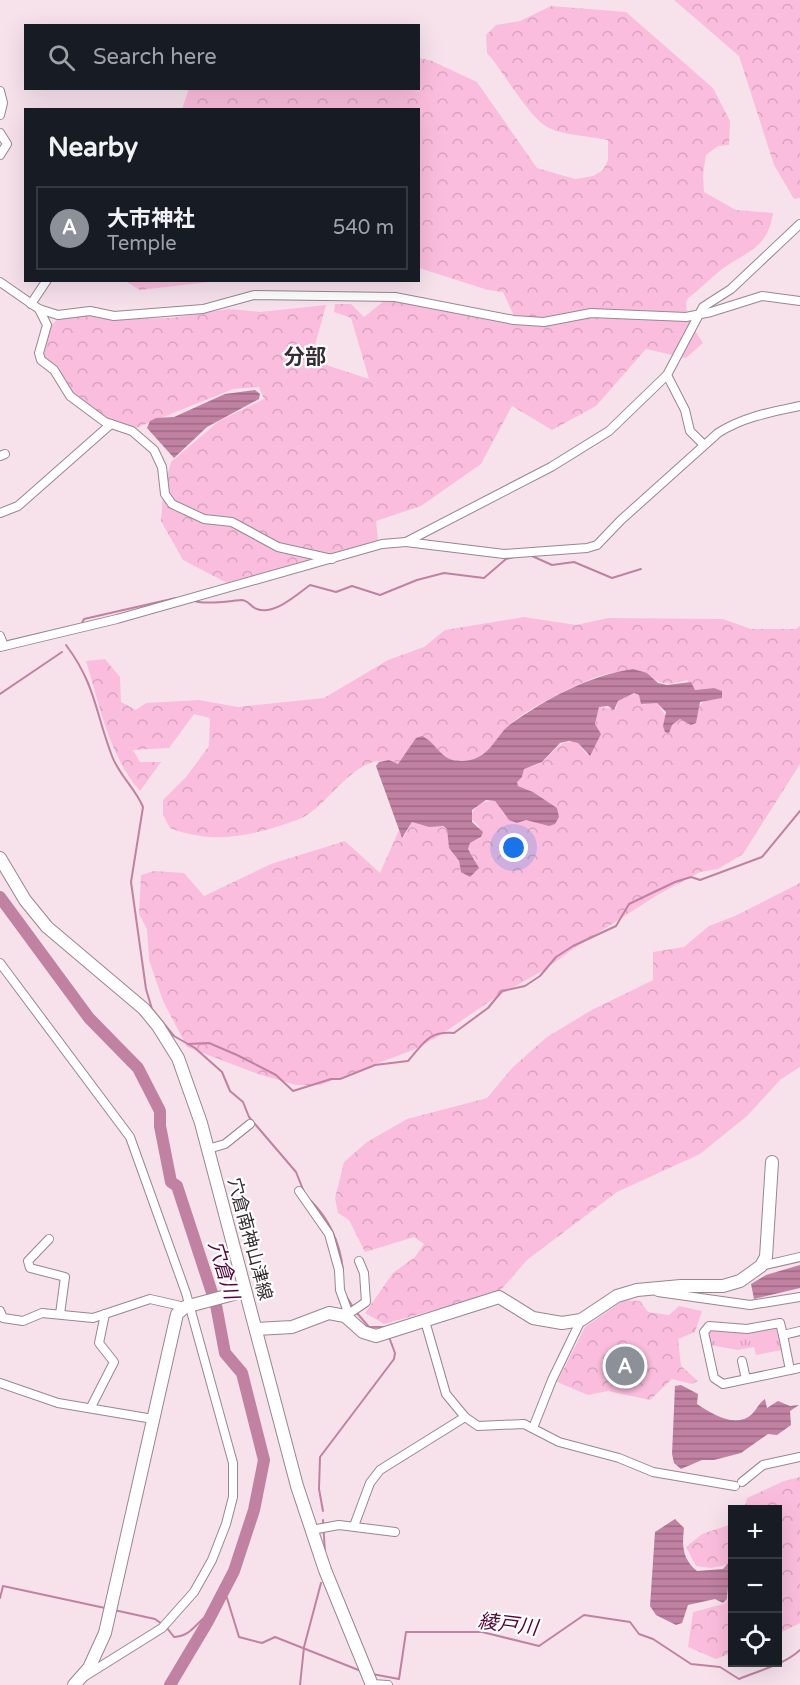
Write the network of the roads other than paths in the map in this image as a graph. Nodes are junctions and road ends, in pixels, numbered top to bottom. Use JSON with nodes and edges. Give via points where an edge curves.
{"nodes":[{"id":1,"x":0,"y":91,"type":"edge"},
{"id":2,"x":0,"y":116,"type":"edge"},
{"id":3,"x":0,"y":133,"type":"edge"},
{"id":4,"x":0,"y":155,"type":"edge"},
{"id":5,"x":800,"y":224,"type":"edge"},
{"id":6,"x":0,"y":282,"type":"edge"},
{"id":7,"x":46,"y":282,"type":"edge"},
{"id":8,"x":800,"y":301,"type":"edge"},
{"id":9,"x":35,"y":306,"type":"junction"},
{"id":10,"x":698,"y":315,"type":"junction"},
{"id":11,"x":667,"y":375,"type":"junction"},
{"id":12,"x":800,"y":406,"type":"edge"},
{"id":13,"x":111,"y":424,"type":"junction"},
{"id":14,"x":703,"y":444,"type":"junction"},
{"id":15,"x":0,"y":513,"type":"edge"},
{"id":16,"x":406,"y":542,"type":"junction"},
{"id":17,"x":335,"y":560,"type":"junction"},
{"id":18,"x":0,"y":636,"type":"edge"},
{"id":19,"x":2,"y":646,"type":"edge"},
{"id":20,"x":0,"y":858,"type":"edge"},
{"id":21,"x":0,"y":963,"type":"edge"},
{"id":22,"x":250,"y":1124,"type":"dead end"},
{"id":23,"x":208,"y":1149,"type":"junction"},
{"id":24,"x":772,"y":1162,"type":"dead end"},
{"id":25,"x":299,"y":1191,"type":"dead end"},
{"id":26,"x":49,"y":1239,"type":"dead end"},
{"id":27,"x":800,"y":1257,"type":"edge"},
{"id":28,"x":359,"y":1261,"type":"dead end"},
{"id":29,"x":761,"y":1266,"type":"junction"},
{"id":30,"x":647,"y":1290,"type":"junction"},
{"id":31,"x":242,"y":1292,"type":"junction"},
{"id":32,"x":800,"y":1297,"type":"edge"},
{"id":33,"x":188,"y":1306,"type":"junction"},
{"id":34,"x":0,"y":1311,"type":"edge"},
{"id":35,"x":350,"y":1312,"type":"junction"},
{"id":36,"x":60,"y":1314,"type":"junction"},
{"id":37,"x":105,"y":1314,"type":"junction"},
{"id":38,"x":581,"y":1320,"type":"junction"},
{"id":39,"x":425,"y":1321,"type":"junction"},
{"id":40,"x":256,"y":1329,"type":"junction"},
{"id":41,"x":800,"y":1331,"type":"edge"},
{"id":42,"x":783,"y":1335,"type":"junction"},
{"id":43,"x":742,"y":1361,"type":"dead end"},
{"id":44,"x":800,"y":1368,"type":"edge"},
{"id":45,"x":790,"y":1370,"type":"junction"},
{"id":46,"x":746,"y":1379,"type":"junction"},
{"id":47,"x":0,"y":1383,"type":"edge"},
{"id":48,"x":91,"y":1407,"type":"junction"},
{"id":49,"x":465,"y":1417,"type":"junction"},
{"id":50,"x":153,"y":1419,"type":"junction"},
{"id":51,"x":533,"y":1428,"type":"junction"},
{"id":52,"x":800,"y":1457,"type":"edge"},
{"id":53,"x":354,"y":1526,"type":"junction"},
{"id":54,"x":319,"y":1528,"type":"junction"},
{"id":55,"x":395,"y":1532,"type":"dead end"},
{"id":56,"x":369,"y":1677,"type":"edge"},
{"id":57,"x":77,"y":1681,"type":"edge"},
{"id":58,"x":388,"y":1685,"type":"edge"}],
"edges":[{"from":1,"to":2,"type":"street"},
{"from":3,"to":4,"type":"street","via":[[7,144]]},
{"from":5,"to":10,"type":"street","via":[[746,277],[708,303]]},
{"from":6,"to":9,"type":"street"},
{"from":7,"to":9,"type":"street"},
{"from":8,"to":10,"type":"street","via":[[762,296]]},
{"from":9,"to":10,"type":"street","via":[[58,315],[85,311],[119,317],[202,309],[261,295],[395,297],[532,322],[591,313]]},
{"from":9,"to":13,"type":"street","via":[[47,325],[40,358],[54,370],[70,396]]},
{"from":10,"to":11,"type":"street"},
{"from":11,"to":14,"type":"street","via":[[685,410],[690,431]]},
{"from":11,"to":16,"type":"street","via":[[609,431],[582,449]]},
{"from":12,"to":14,"type":"street","via":[[756,415],[731,425]]},
{"from":13,"to":15,"type":"street","via":[[18,506]]},
{"from":13,"to":17,"type":"street","via":[[132,430],[154,450],[162,467],[165,494],[172,504],[204,519],[231,522],[278,547]]},
{"from":14,"to":16,"type":"street","via":[[597,545],[504,555]]},
{"from":16,"to":17,"type":"street","via":[[382,544]]},
{"from":17,"to":19,"type":"street"},
{"from":18,"to":19,"type":"street"},
{"from":20,"to":23,"type":"street","name":"穴倉南神山津線","via":[[47,927],[134,999],[158,1026],[186,1077]]},
{"from":21,"to":33,"type":"street","via":[[130,1137]]},
{"from":22,"to":23,"type":"street","via":[[225,1144]]},
{"from":23,"to":31,"type":"street","name":"穴倉南神山津線"},
{"from":24,"to":29,"type":"street","via":[[767,1250]]},
{"from":25,"to":35,"type":"street","via":[[329,1234],[340,1290]]},
{"from":26,"to":36,"type":"street","via":[[28,1261],[30,1268],[65,1277]]},
{"from":27,"to":29,"type":"street"},
{"from":28,"to":35,"type":"street","via":[[366,1302]]},
{"from":29,"to":30,"type":"street","via":[[740,1281],[723,1286]]},
{"from":30,"to":32,"type":"street","via":[[750,1305]]},
{"from":30,"to":38,"type":"street","via":[[617,1296]]},
{"from":31,"to":33,"type":"street"},
{"from":31,"to":40,"type":"street","name":"穴倉南神山津線"},
{"from":33,"to":37,"type":"street","via":[[150,1299]]},
{"from":33,"to":50,"type":"street","via":[[175,1318]]},
{"from":33,"to":57,"type":"street","via":[[232,1456],[234,1487],[230,1508],[212,1560],[183,1605],[162,1628]]},
{"from":34,"to":36,"type":"street","via":[[3,1318],[23,1321],[42,1313]]},
{"from":35,"to":39,"type":"street","via":[[363,1332],[376,1336]]},
{"from":35,"to":40,"type":"street","via":[[329,1313],[292,1327]]},
{"from":36,"to":37,"type":"street","via":[[83,1318]]},
{"from":37,"to":48,"type":"street","via":[[99,1343],[114,1362]]},
{"from":38,"to":39,"type":"street","via":[[538,1320],[499,1297]]},
{"from":38,"to":51,"type":"street"},
{"from":39,"to":49,"type":"street","via":[[446,1394]]},
{"from":40,"to":54,"type":"street","name":"穴倉南神山津線"},
{"from":41,"to":42,"type":"street"},
{"from":42,"to":45,"type":"street"},
{"from":42,"to":46,"type":"street","via":[[780,1323],[747,1329],[709,1326],[704,1332],[714,1378],[723,1384]]},
{"from":43,"to":46,"type":"street"},
{"from":44,"to":45,"type":"street"},
{"from":45,"to":46,"type":"street"},
{"from":47,"to":48,"type":"street","via":[[58,1403]]},
{"from":48,"to":50,"type":"street"},
{"from":49,"to":51,"type":"street","via":[[484,1427],[524,1424]]},
{"from":49,"to":53,"type":"street","via":[[381,1470],[370,1483]]},
{"from":50,"to":57,"type":"street","via":[[105,1633],[97,1655]]},
{"from":51,"to":52,"type":"street","via":[[559,1442],[653,1472],[738,1484],[763,1465]]},
{"from":53,"to":54,"type":"street"},
{"from":53,"to":55,"type":"street"},
{"from":54,"to":56,"type":"street","name":"穴倉南神山津線"},
{"from":56,"to":58,"type":"street"}]}
